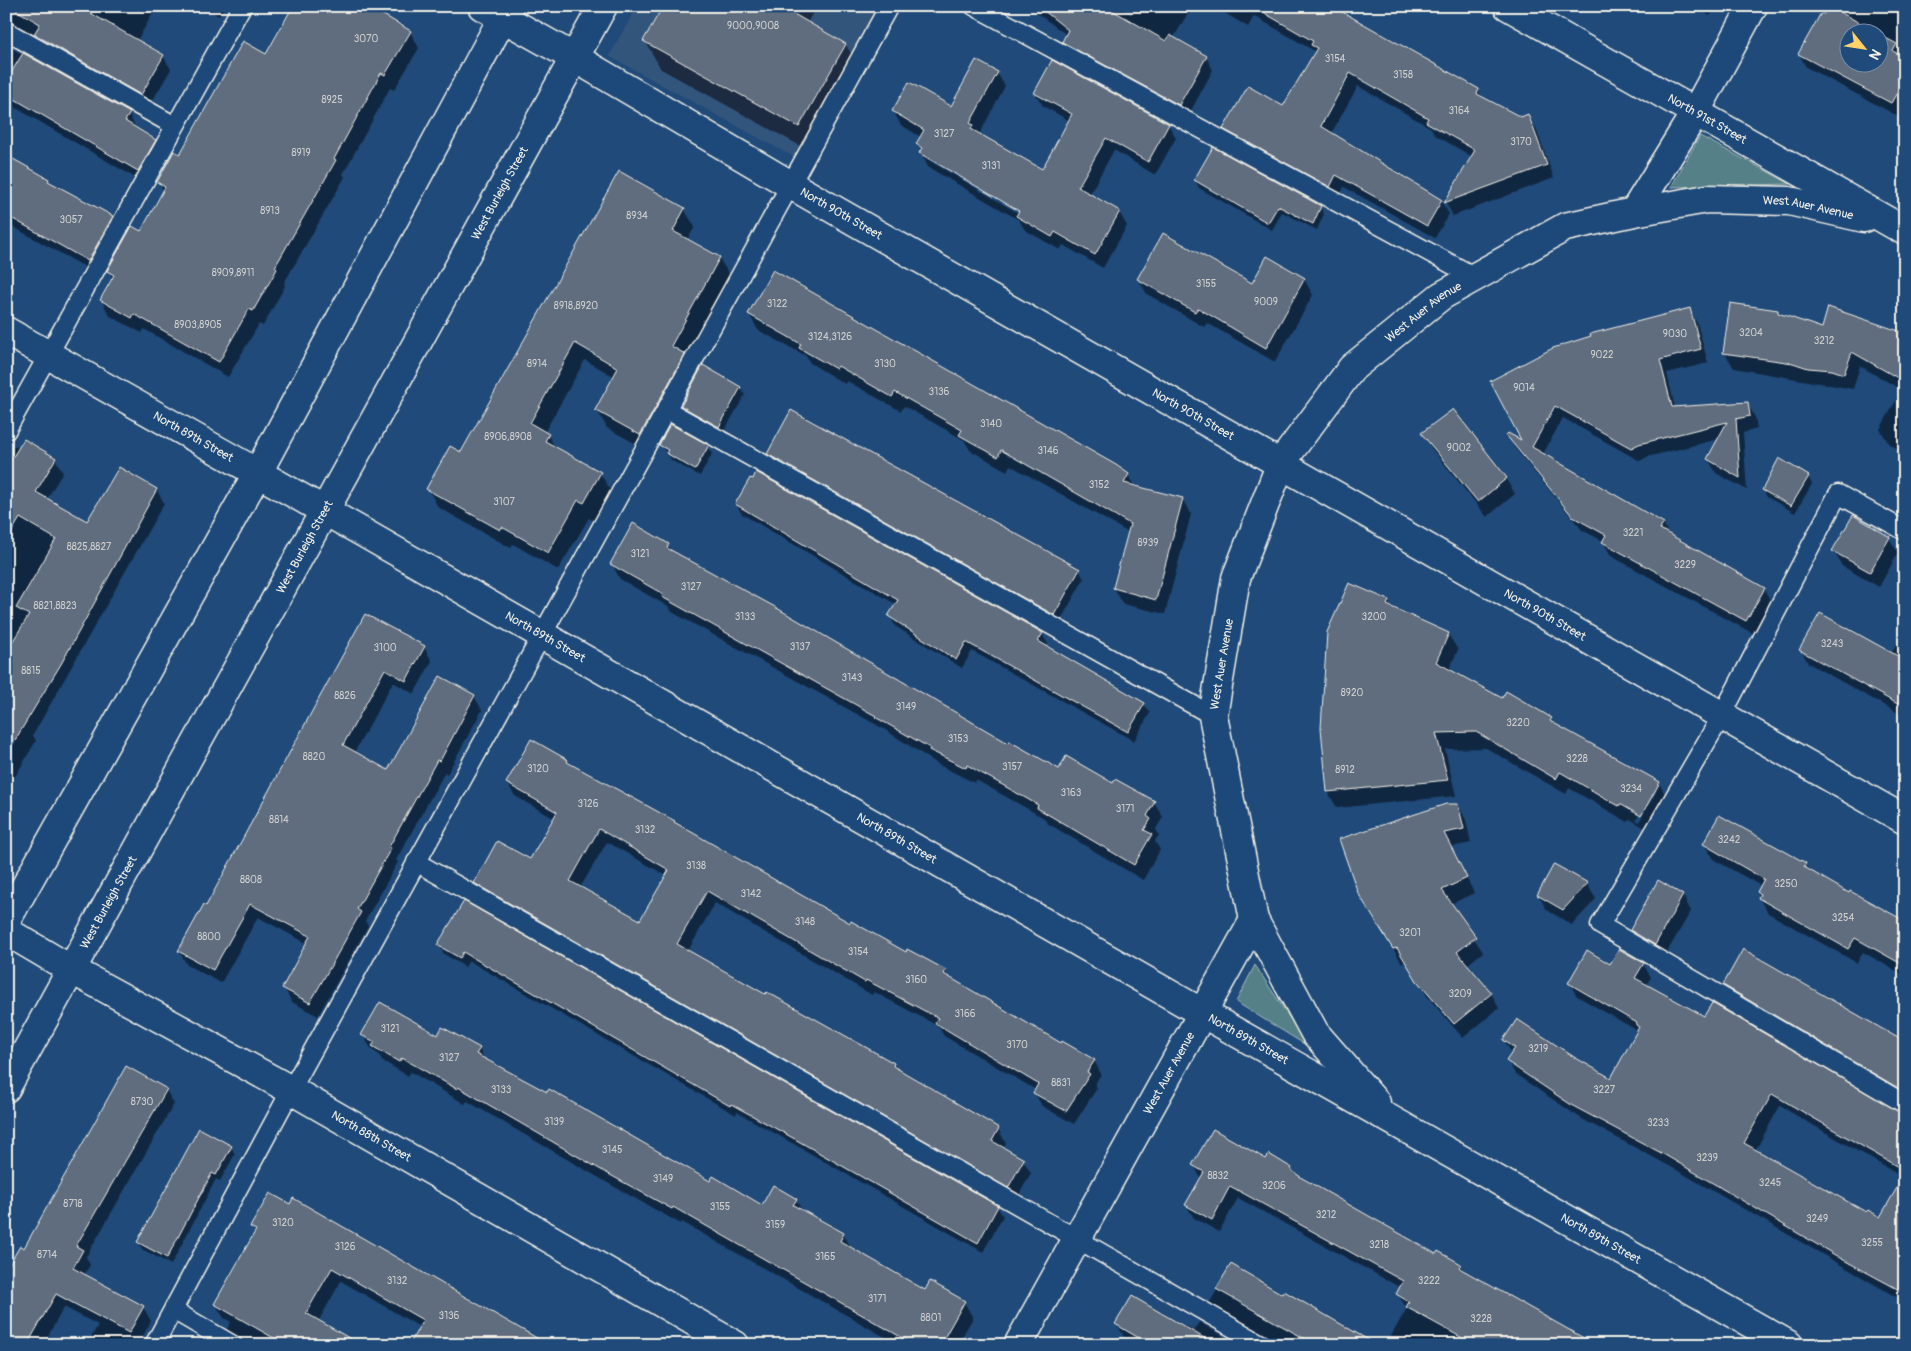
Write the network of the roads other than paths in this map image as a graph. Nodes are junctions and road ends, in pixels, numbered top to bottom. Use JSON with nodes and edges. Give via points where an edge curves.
{"nodes":[{"id":1,"x":242,"y":6,"type":"edge"},
{"id":2,"x":603,"y":6,"type":"edge"},
{"id":3,"x":889,"y":6,"type":"edge"},
{"id":4,"x":974,"y":6,"type":"edge"},
{"id":5,"x":1508,"y":6,"type":"edge"},
{"id":6,"x":1753,"y":6,"type":"edge"},
{"id":7,"x":498,"y":10,"type":"edge"},
{"id":8,"x":6,"y":31,"type":"edge"},
{"id":9,"x":575,"y":58,"type":"junction"},
{"id":10,"x":1695,"y":112,"type":"junction"},
{"id":11,"x":175,"y":126,"type":"junction"},
{"id":12,"x":791,"y":185,"type":"junction"},
{"id":13,"x":1634,"y":212,"type":"junction"},
{"id":14,"x":1899,"y":228,"type":"edge"},
{"id":15,"x":1475,"y":277,"type":"junction"},
{"id":16,"x":6,"y":331,"type":"edge"},
{"id":17,"x":47,"y":355,"type":"junction"},
{"id":18,"x":667,"y":410,"type":"junction"},
{"id":19,"x":6,"y":431,"type":"edge"},
{"id":20,"x":1281,"y":463,"type":"junction"},
{"id":21,"x":257,"y":474,"type":"junction"},
{"id":22,"x":324,"y":510,"type":"junction"},
{"id":23,"x":1905,"y":531,"type":"edge"},
{"id":24,"x":542,"y":635,"type":"junction"},
{"id":25,"x":1213,"y":716,"type":"junction"},
{"id":26,"x":1721,"y":717,"type":"junction"},
{"id":27,"x":1905,"y":820,"type":"edge"},
{"id":28,"x":416,"y":862,"type":"junction"},
{"id":29,"x":1254,"y":920,"type":"junction"},
{"id":30,"x":6,"y":921,"type":"edge"},
{"id":31,"x":6,"y":931,"type":"edge"},
{"id":32,"x":72,"y":970,"type":"junction"},
{"id":33,"x":1204,"y":1014,"type":"junction"},
{"id":34,"x":6,"y":1088,"type":"edge"},
{"id":35,"x":291,"y":1090,"type":"junction"},
{"id":36,"x":1905,"y":1104,"type":"edge"},
{"id":37,"x":1388,"y":1118,"type":"junction"},
{"id":38,"x":1077,"y":1239,"type":"junction"},
{"id":39,"x":173,"y":1310,"type":"junction"},
{"id":40,"x":154,"y":1345,"type":"edge"},
{"id":41,"x":233,"y":1345,"type":"edge"},
{"id":42,"x":735,"y":1345,"type":"edge"},
{"id":43,"x":1018,"y":1345,"type":"edge"},
{"id":44,"x":1264,"y":1345,"type":"edge"},
{"id":45,"x":1788,"y":1345,"type":"edge"}],
"edges":[{"from":1,"to":11,"type":"lane"},
{"from":2,"to":9,"type":"street","name":"West Burleigh Street"},
{"from":3,"to":12,"type":"lane"},
{"from":4,"to":15,"type":"lane"},
{"from":5,"to":10,"type":"street","name":"North 91st Street"},
{"from":6,"to":10,"type":"street"},
{"from":7,"to":9,"type":"street","name":"North 90th Street"},
{"from":7,"to":21,"type":"street"},
{"from":8,"to":11,"type":"lane"},
{"from":9,"to":12,"type":"street","name":"North 90th Street"},
{"from":9,"to":22,"type":"street","name":"West Burleigh Street"},
{"from":10,"to":13,"type":"street"},
{"from":10,"to":14,"type":"street","name":"North 91st Street"},
{"from":11,"to":17,"type":"lane"},
{"from":12,"to":18,"type":"lane"},
{"from":12,"to":20,"type":"street","name":"North 90th Street"},
{"from":13,"to":14,"type":"street","name":"West Auer Avenue","via":[[1707,199],[1789,201]]},
{"from":13,"to":15,"type":"street","name":"West Auer Avenue","via":[[1565,227]]},
{"from":15,"to":20,"type":"street","name":"West Auer Avenue","via":[[1441,296],[1352,368]]},
{"from":16,"to":17,"type":"street","name":"North 89th Street"},
{"from":17,"to":19,"type":"lane"},
{"from":17,"to":21,"type":"street","name":"North 89th Street"},
{"from":18,"to":24,"type":"lane"},
{"from":18,"to":25,"type":"lane"},
{"from":20,"to":25,"type":"street","name":"West Auer Avenue","via":[[1236,578]]},
{"from":20,"to":26,"type":"street","name":"North 90th Street"},
{"from":21,"to":22,"type":"street","name":"North 89th Street"},
{"from":21,"to":30,"type":"street"},
{"from":22,"to":24,"type":"street","name":"North 89th Street"},
{"from":22,"to":32,"type":"street","name":"West Burleigh Street"},
{"from":23,"to":26,"type":"lane","via":[[1838,494]]},
{"from":24,"to":28,"type":"lane"},
{"from":24,"to":33,"type":"street","name":"North 89th Street"},
{"from":25,"to":29,"type":"street","name":"West Auer Avenue"},
{"from":26,"to":27,"type":"street","name":"North 90th Street"},
{"from":26,"to":36,"type":"lane","via":[[1600,925]]},
{"from":28,"to":35,"type":"lane"},
{"from":28,"to":38,"type":"lane"},
{"from":29,"to":33,"type":"street","name":"West Auer Avenue"},
{"from":29,"to":37,"type":"street","via":[[1315,1033]]},
{"from":31,"to":32,"type":"street","name":"North 88th Street"},
{"from":32,"to":34,"type":"street","name":"West Burleigh Street"},
{"from":32,"to":35,"type":"street","name":"North 88th Street"},
{"from":33,"to":37,"type":"street","name":"North 89th Street"},
{"from":33,"to":38,"type":"street","name":"West Auer Avenue"},
{"from":35,"to":39,"type":"lane"},
{"from":35,"to":42,"type":"street","name":"North 88th Street"},
{"from":37,"to":45,"type":"street","name":"North 89th Street"},
{"from":38,"to":43,"type":"street","name":"West Auer Avenue"},
{"from":38,"to":44,"type":"lane"},
{"from":39,"to":40,"type":"lane"},
{"from":39,"to":41,"type":"lane"}]}
